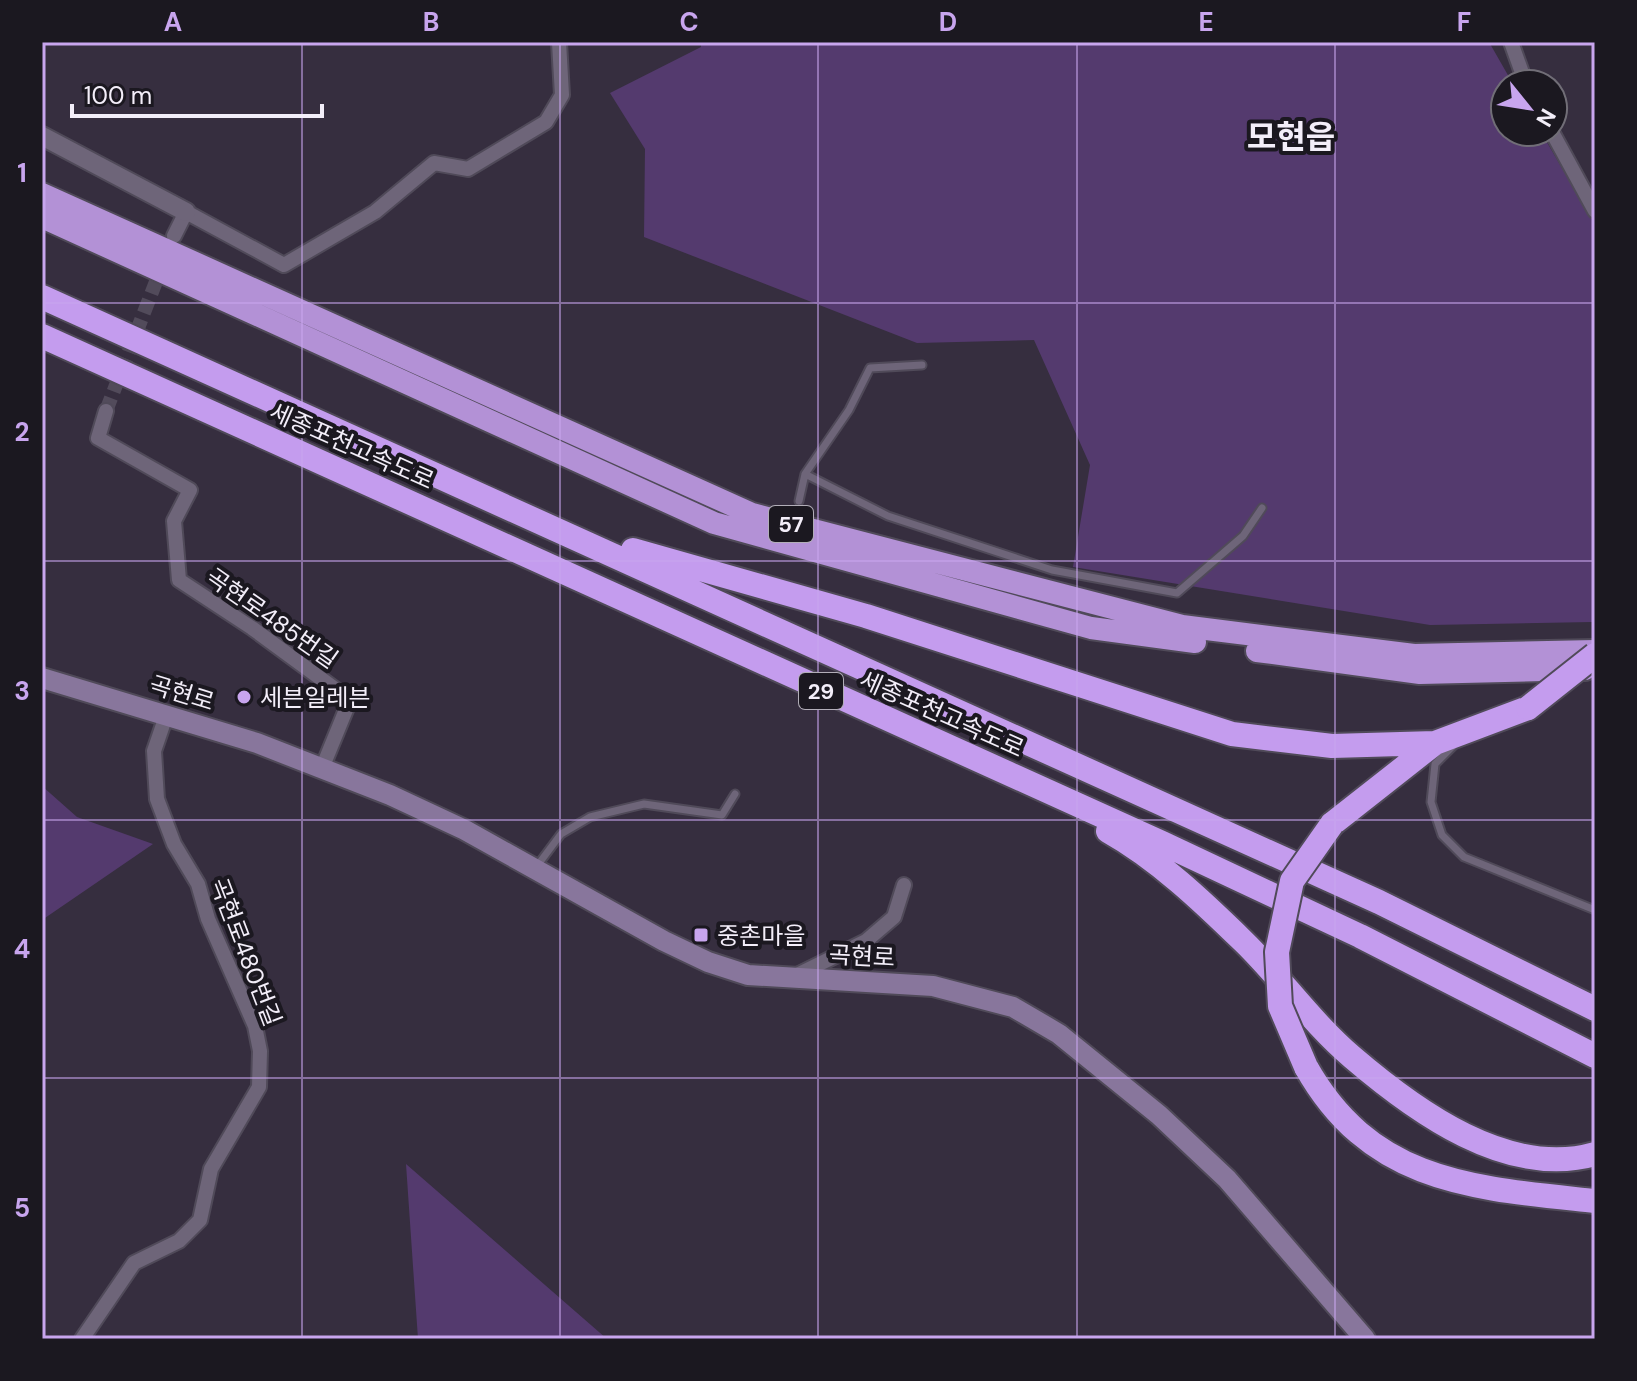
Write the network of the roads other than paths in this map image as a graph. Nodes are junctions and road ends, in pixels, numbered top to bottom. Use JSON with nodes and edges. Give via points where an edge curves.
{"nodes":[{"id":1,"x":559,"y":42,"type":"edge"},
{"id":2,"x":1511,"y":42,"type":"edge"},
{"id":3,"x":1520,"y":68,"type":"edge"},
{"id":4,"x":42,"y":136,"type":"edge"},
{"id":5,"x":1561,"y":148,"type":"edge"},
{"id":6,"x":42,"y":194,"type":"edge"},
{"id":7,"x":1595,"y":211,"type":"edge"},
{"id":8,"x":186,"y":212,"type":"junction"},
{"id":9,"x":42,"y":217,"type":"edge"},
{"id":10,"x":174,"y":236,"type":"dead end"},
{"id":11,"x":42,"y":297,"type":"edge"},
{"id":12,"x":42,"y":336,"type":"edge"},
{"id":13,"x":922,"y":365,"type":"dead end"},
{"id":14,"x":106,"y":411,"type":"tunnel mouth"},
{"id":15,"x":805,"y":474,"type":"junction"},
{"id":16,"x":799,"y":501,"type":"dead end"},
{"id":17,"x":1262,"y":508,"type":"dead end"},
{"id":18,"x":554,"y":528,"type":"junction"},
{"id":19,"x":1595,"y":653,"type":"edge"},
{"id":20,"x":1595,"y":668,"type":"edge"},
{"id":21,"x":42,"y":678,"type":"edge"},
{"id":22,"x":166,"y":716,"type":"junction"},
{"id":23,"x":1469,"y":730,"type":"junction"},
{"id":24,"x":1435,"y":743,"type":"junction"},
{"id":25,"x":323,"y":766,"type":"junction"},
{"id":26,"x":997,"y":769,"type":"junction"},
{"id":27,"x":735,"y":794,"type":"dead end"},
{"id":28,"x":536,"y":868,"type":"junction"},
{"id":29,"x":904,"y":885,"type":"dead end"},
{"id":30,"x":1595,"y":910,"type":"edge"},
{"id":31,"x":788,"y":979,"type":"junction"},
{"id":32,"x":1595,"y":1009,"type":"edge"},
{"id":33,"x":1595,"y":1056,"type":"edge"},
{"id":34,"x":1595,"y":1154,"type":"edge"},
{"id":35,"x":1595,"y":1201,"type":"edge"},
{"id":36,"x":82,"y":1339,"type":"edge"},
{"id":37,"x":1365,"y":1339,"type":"edge"}],
"edges":[{"from":1,"to":8,"type":"street","via":[[562,95],[546,122],[468,169],[434,163],[375,212],[284,265]]},
{"from":2,"to":3,"type":"street"},
{"from":4,"to":8,"type":"street"},
{"from":5,"to":7,"type":"street"},
{"from":6,"to":19,"type":"highway","number":"57","via":[[752,514],[1182,626],[1414,655]]},
{"from":8,"to":10,"type":"street"},
{"from":9,"to":20,"type":"highway","number":"57","via":[[714,523],[1091,628],[1420,673]]},
{"from":11,"to":18,"type":"highway","name":"세종포천고속도로","number":"29"},
{"from":12,"to":26,"type":"highway","name":"세종포천고속도로","number":"29"},
{"from":13,"to":15,"type":"lane","via":[[870,368],[849,410]]},
{"from":14,"to":25,"type":"street","name":"곡현로485번길","via":[[98,438],[190,490],[174,521],[179,580],[350,700]]},
{"from":15,"to":16,"type":"lane"},
{"from":15,"to":17,"type":"lane","via":[[888,516],[1052,570],[1177,593],[1243,536]]},
{"from":18,"to":24,"type":"highway","via":[[866,616],[1232,734],[1332,746]]},
{"from":18,"to":32,"type":"highway","name":"세종포천고속도로","number":"29","via":[[1379,902]]},
{"from":19,"to":23,"type":"highway","bridge":true,"via":[[1528,708]]},
{"from":21,"to":22,"type":"main road","name":"곡현로"},
{"from":22,"to":25,"type":"main road","name":"곡현로"},
{"from":22,"to":36,"type":"street","name":"곡현로480번길","via":[[154,751],[157,799],[255,1026],[259,1087],[211,1169],[200,1220],[179,1241],[134,1263]]},
{"from":23,"to":24,"type":"highway"},
{"from":23,"to":30,"type":"lane","via":[[1435,764],[1431,802],[1442,835],[1464,857]]},
{"from":24,"to":35,"type":"highway","bridge":true,"via":[[1332,824],[1292,881],[1277,952],[1280,1006],[1319,1091],[1383,1153],[1414,1169],[1514,1193]]},
{"from":25,"to":28,"type":"main road","name":"곡현로"},
{"from":26,"to":33,"type":"highway","name":"세종포천고속도로","number":"29","via":[[1360,936]]},
{"from":26,"to":34,"type":"highway","via":[[1116,835],[1181,884],[1244,942],[1351,1056],[1454,1132],[1518,1156],[1576,1159]]},
{"from":27,"to":28,"type":"lane","via":[[722,815],[644,804],[590,817],[561,834]]},
{"from":28,"to":31,"type":"main road","name":"곡현로","via":[[708,962],[748,975]]},
{"from":29,"to":31,"type":"street","via":[[894,917],[866,941]]},
{"from":31,"to":37,"type":"main road","name":"곡현로","via":[[933,986],[1013,1007],[1059,1034],[1159,1115],[1227,1179]]}]}
